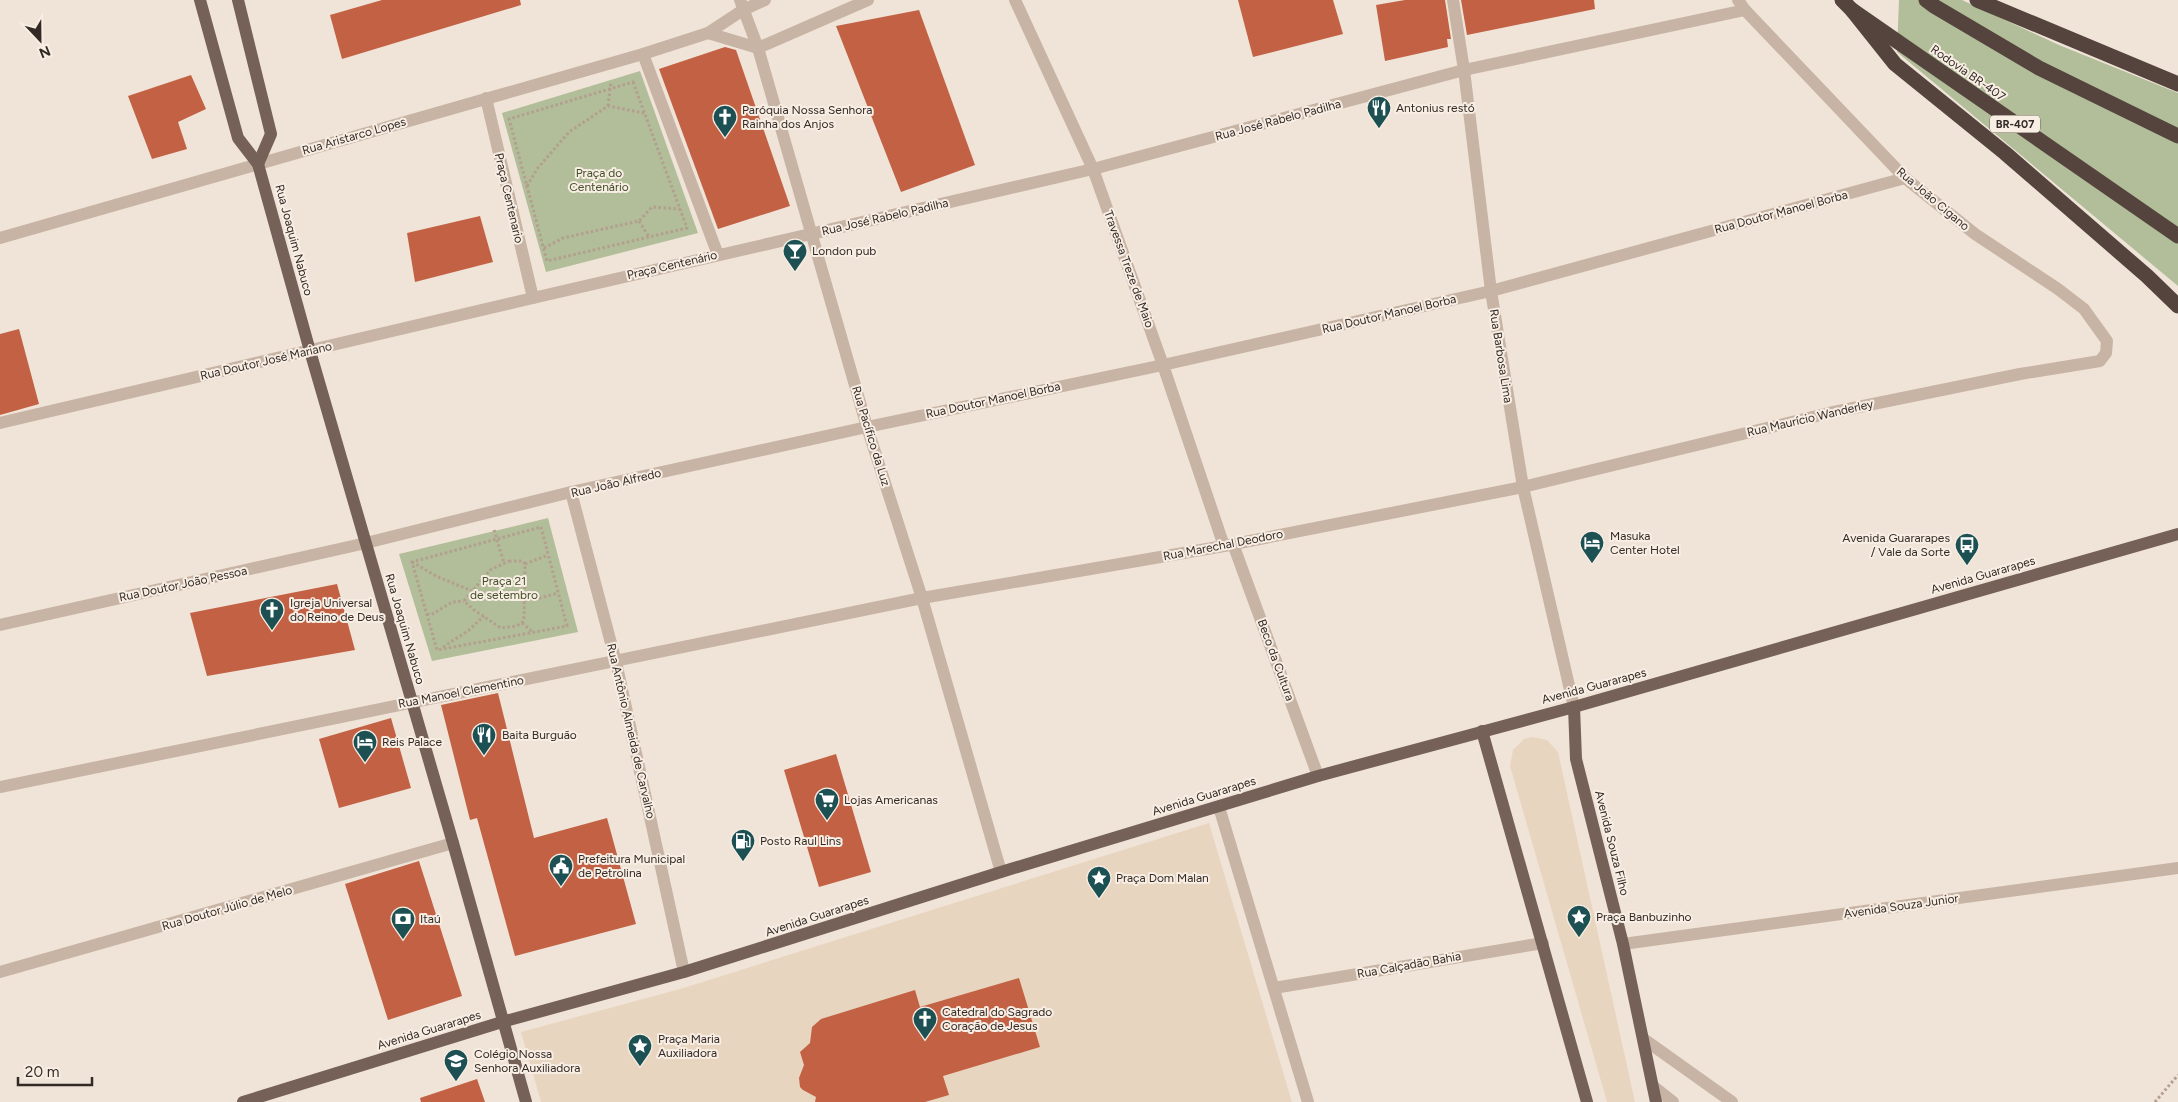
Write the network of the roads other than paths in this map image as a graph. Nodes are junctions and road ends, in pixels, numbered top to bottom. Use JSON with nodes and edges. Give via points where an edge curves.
{"nodes":[{"id":1,"x":200,"y":0,"type":"edge"},
{"id":2,"x":238,"y":0,"type":"edge"},
{"id":3,"x":765,"y":0,"type":"edge"},
{"id":4,"x":868,"y":0,"type":"edge"},
{"id":5,"x":1015,"y":0,"type":"edge"},
{"id":6,"x":1453,"y":0,"type":"edge"},
{"id":7,"x":1926,"y":0,"type":"edge"},
{"id":8,"x":1977,"y":0,"type":"edge"},
{"id":9,"x":742,"y":5,"type":"edge"},
{"id":10,"x":1741,"y":5,"type":"edge"},
{"id":11,"x":1847,"y":5,"type":"edge"},
{"id":12,"x":708,"y":33,"type":"junction"},
{"id":13,"x":758,"y":48,"type":"junction"},
{"id":14,"x":643,"y":54,"type":"junction"},
{"id":15,"x":1464,"y":70,"type":"junction"},
{"id":16,"x":2178,"y":84,"type":"edge"},
{"id":17,"x":486,"y":98,"type":"junction"},
{"id":18,"x":2178,"y":136,"type":"edge"},
{"id":19,"x":258,"y":164,"type":"junction"},
{"id":20,"x":1093,"y":169,"type":"junction"},
{"id":21,"x":1905,"y":178,"type":"junction"},
{"id":22,"x":812,"y":234,"type":"junction"},
{"id":23,"x":2178,"y":236,"type":"edge"},
{"id":24,"x":0,"y":238,"type":"edge"},
{"id":25,"x":718,"y":255,"type":"junction"},
{"id":26,"x":1491,"y":291,"type":"junction"},
{"id":27,"x":533,"y":298,"type":"junction"},
{"id":28,"x":2178,"y":306,"type":"edge"},
{"id":29,"x":310,"y":351,"type":"junction"},
{"id":30,"x":2100,"y":361,"type":"joint"},
{"id":31,"x":1163,"y":365,"type":"junction"},
{"id":32,"x":0,"y":424,"type":"edge"},
{"id":33,"x":867,"y":427,"type":"junction"},
{"id":34,"x":1523,"y":487,"type":"junction"},
{"id":35,"x":572,"y":492,"type":"junction"},
{"id":36,"x":2178,"y":534,"type":"edge"},
{"id":37,"x":366,"y":544,"type":"junction"},
{"id":38,"x":1229,"y":545,"type":"junction"},
{"id":39,"x":922,"y":598,"type":"junction"},
{"id":40,"x":0,"y":625,"type":"edge"},
{"id":41,"x":616,"y":662,"type":"junction"},
{"id":42,"x":411,"y":702,"type":"junction"},
{"id":43,"x":1574,"y":707,"type":"junction"},
{"id":44,"x":1482,"y":732,"type":"junction"},
{"id":45,"x":1318,"y":776,"type":"junction"},
{"id":46,"x":0,"y":788,"type":"edge"},
{"id":47,"x":1219,"y":807,"type":"junction"},
{"id":48,"x":454,"y":843,"type":"junction"},
{"id":49,"x":2178,"y":868,"type":"edge"},
{"id":50,"x":1001,"y":872,"type":"junction"},
{"id":51,"x":1543,"y":943,"type":"junction"},
{"id":52,"x":1623,"y":944,"type":"junction"},
{"id":53,"x":0,"y":972,"type":"edge"},
{"id":54,"x":684,"y":972,"type":"junction"},
{"id":55,"x":1274,"y":988,"type":"junction"},
{"id":56,"x":502,"y":1022,"type":"junction"},
{"id":57,"x":1645,"y":1040,"type":"junction"},
{"id":58,"x":1654,"y":1087,"type":"junction"},
{"id":59,"x":243,"y":1102,"type":"edge"},
{"id":60,"x":526,"y":1102,"type":"edge"},
{"id":61,"x":1308,"y":1102,"type":"edge"},
{"id":62,"x":1586,"y":1102,"type":"edge"},
{"id":63,"x":1656,"y":1102,"type":"edge"},
{"id":64,"x":1673,"y":1102,"type":"edge"},
{"id":65,"x":1732,"y":1102,"type":"edge"}],
"edges":[{"from":1,"to":19,"type":"main road","name":"Rua Joaquim Nabuco","via":[[238,138]]},
{"from":2,"to":19,"type":"main road","via":[[271,134]]},
{"from":3,"to":9,"type":"street","name":"Rua Aristarco Lopes"},
{"from":4,"to":13,"type":"street"},
{"from":5,"to":20,"type":"street","name":"Travessa Treze de Maio"},
{"from":6,"to":15,"type":"street","name":"Rua Barbosa Lima"},
{"from":7,"to":18,"type":"highway","via":[[2039,68]]},
{"from":8,"to":16,"type":"highway"},
{"from":9,"to":12,"type":"street","name":"Rua Aristarco Lopes"},
{"from":9,"to":13,"type":"street","name":"Rua Pacífico da Luz"},
{"from":10,"to":15,"type":"street","name":"Rua José Rabelo Padilha"},
{"from":10,"to":21,"type":"street","name":"Rua João Cigano"},
{"from":11,"to":23,"type":"highway","name":"Rodovia BR-407","number":"BR-407"},
{"from":11,"to":28,"type":"highway","via":[[1894,64],[2005,153]]},
{"from":12,"to":13,"type":"street"},
{"from":12,"to":14,"type":"street","name":"Rua Aristarco Lopes"},
{"from":13,"to":22,"type":"street","name":"Rua Pacífico da Luz"},
{"from":14,"to":17,"type":"street","name":"Rua Aristarco Lopes"},
{"from":14,"to":25,"type":"street"},
{"from":15,"to":20,"type":"street","name":"Rua José Rabelo Padilha"},
{"from":15,"to":26,"type":"street","name":"Rua Barbosa Lima"},
{"from":17,"to":19,"type":"street","name":"Rua Aristarco Lopes"},
{"from":17,"to":27,"type":"street","name":"Praça Centenario"},
{"from":19,"to":24,"type":"street","name":"Rua Aristarco Lopes"},
{"from":19,"to":29,"type":"main road","name":"Rua Joaquim Nabuco"},
{"from":20,"to":22,"type":"street","name":"Rua José Rabelo Padilha"},
{"from":20,"to":31,"type":"street","name":"Travessa Treze de Maio"},
{"from":21,"to":26,"type":"street","name":"Rua Doutor Manoel Borba"},
{"from":21,"to":30,"type":"street","name":"Rua João Cigano","via":[[1975,234],[2084,309],[2107,341],[2106,353]]},
{"from":22,"to":25,"type":"street","name":"Praça Centenário"},
{"from":22,"to":33,"type":"street","name":"Rua Pacífico da Luz"},
{"from":25,"to":27,"type":"street","name":"Praça Centenário"},
{"from":26,"to":31,"type":"street","name":"Rua Doutor Manoel Borba"},
{"from":26,"to":34,"type":"street","name":"Rua Barbosa Lima"},
{"from":27,"to":29,"type":"street","name":"Rua Doutor José Mariano"},
{"from":29,"to":32,"type":"street","name":"Rua Doutor José Mariano"},
{"from":29,"to":37,"type":"main road","name":"Rua Joaquim Nabuco"},
{"from":30,"to":34,"type":"street","name":"Rua Maurício Wanderley","via":[[1830,413]]},
{"from":31,"to":33,"type":"street","name":"Rua Doutor Manoel Borba"},
{"from":31,"to":38,"type":"street","name":"Travessa Treze de Maio"},
{"from":33,"to":35,"type":"street","name":"Rua João Alfredo"},
{"from":33,"to":39,"type":"street","name":"Rua Pacífico da Luz"},
{"from":34,"to":38,"type":"street","name":"Rua Marechal Deodoro"},
{"from":34,"to":43,"type":"street","name":"Rua Barbosa Lima"},
{"from":35,"to":37,"type":"street","name":"Rua João Alfredo"},
{"from":35,"to":41,"type":"street","name":"Rua Antônio Almeida de Carvalho"},
{"from":36,"to":43,"type":"main road","name":"Avenida Guararapes"},
{"from":37,"to":40,"type":"street","name":"Rua Doutor João Pessoa"},
{"from":37,"to":42,"type":"main road","name":"Rua Joaquim Nabuco"},
{"from":38,"to":39,"type":"street","name":"Rua Marechal Deodoro"},
{"from":38,"to":45,"type":"street","name":"Beco da Cultura"},
{"from":39,"to":41,"type":"street","name":"Rua Manoel Clementino"},
{"from":39,"to":50,"type":"street","name":"Rua Pacífico da Luz"},
{"from":41,"to":42,"type":"street","name":"Rua Manoel Clementino"},
{"from":41,"to":54,"type":"street","name":"Rua Antônio Almeida de Carvalho"},
{"from":42,"to":46,"type":"street","name":"Rua Manoel Clementino"},
{"from":42,"to":48,"type":"main road","name":"Rua Joaquim Nabuco"},
{"from":43,"to":44,"type":"main road","name":"Avenida Guararapes"},
{"from":43,"to":52,"type":"main road","name":"Avenida Souza Filho","via":[[1576,759]]},
{"from":44,"to":45,"type":"main road","name":"Avenida Guararapes"},
{"from":44,"to":51,"type":"main road"},
{"from":45,"to":47,"type":"main road","name":"Avenida Guararapes"},
{"from":47,"to":50,"type":"main road","name":"Avenida Guararapes"},
{"from":47,"to":55,"type":"street"},
{"from":48,"to":53,"type":"street","name":"Rua Doutor Júlio de Melo"},
{"from":48,"to":56,"type":"main road","name":"Rua Joaquim Nabuco"},
{"from":49,"to":52,"type":"street","name":"Avenida Souza Junior"},
{"from":50,"to":54,"type":"main road","name":"Avenida Guararapes"},
{"from":51,"to":55,"type":"street","name":"Rua Calçadão Bahia"},
{"from":51,"to":62,"type":"main road"},
{"from":52,"to":57,"type":"main road","name":"Avenida Souza Filho"},
{"from":54,"to":56,"type":"main road","name":"Avenida Guararapes"},
{"from":55,"to":61,"type":"street"},
{"from":56,"to":59,"type":"main road","name":"Avenida Guararapes"},
{"from":56,"to":60,"type":"main road","name":"Rua Joaquim Nabuco"},
{"from":57,"to":58,"type":"main road","name":"Avenida Souza Filho"},
{"from":57,"to":65,"type":"street"},
{"from":58,"to":63,"type":"main road","name":"Avenida Souza Filho"},
{"from":58,"to":64,"type":"street"}]}
